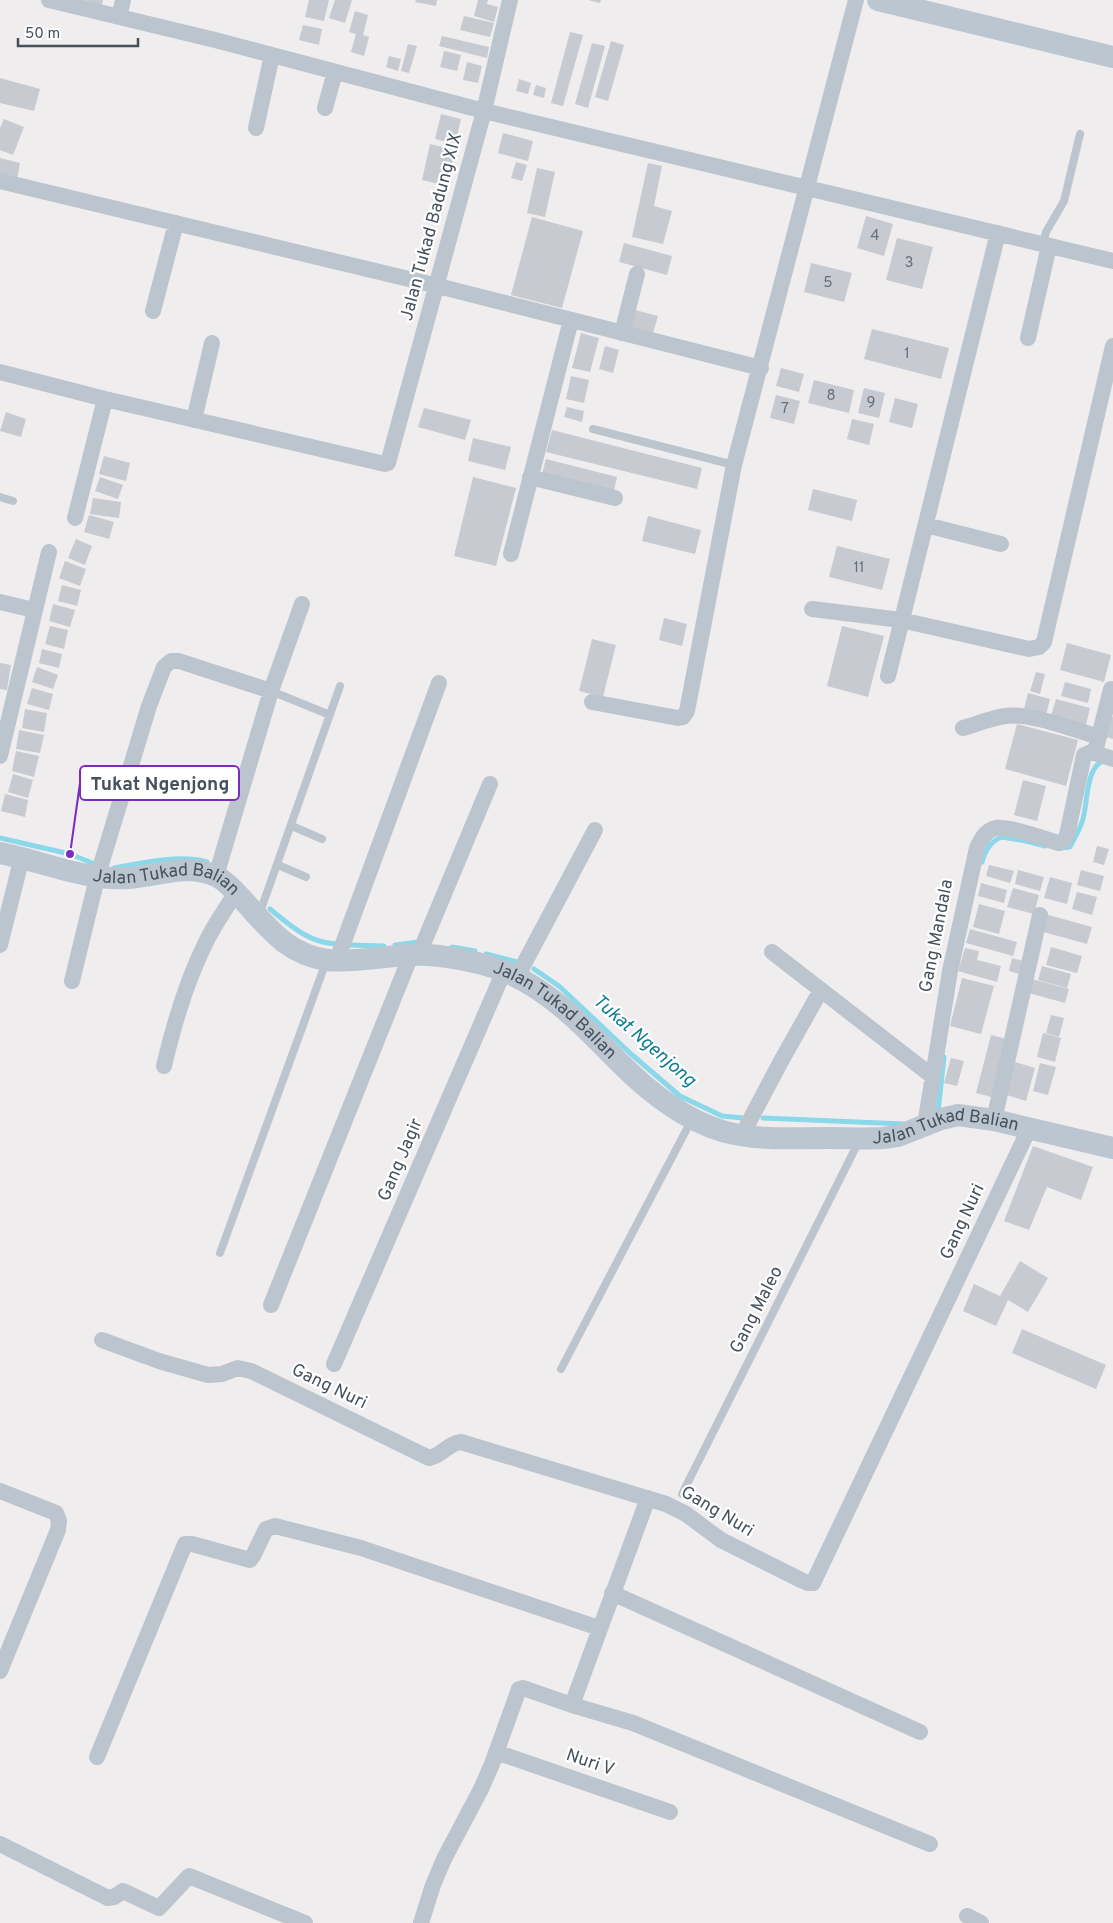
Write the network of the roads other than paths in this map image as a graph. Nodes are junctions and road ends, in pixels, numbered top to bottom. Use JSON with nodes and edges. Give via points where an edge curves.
{"nodes":[{"id":1,"x":123,"y":0,"type":"edge"},
{"id":2,"x":510,"y":0,"type":"edge"},
{"id":3,"x":856,"y":0,"type":"edge"},
{"id":4,"x":878,"y":0,"type":"edge"},
{"id":5,"x":54,"y":1,"type":"edge"},
{"id":6,"x":119,"y":17,"type":"junction"},
{"id":7,"x":272,"y":56,"type":"junction"},
{"id":8,"x":1113,"y":57,"type":"edge"},
{"id":9,"x":335,"y":72,"type":"junction"},
{"id":10,"x":325,"y":108,"type":"dead end"},
{"id":11,"x":484,"y":110,"type":"junction"},
{"id":12,"x":256,"y":128,"type":"dead end"},
{"id":13,"x":1080,"y":134,"type":"dead end"},
{"id":14,"x":0,"y":181,"type":"edge"},
{"id":15,"x":808,"y":187,"type":"junction"},
{"id":16,"x":176,"y":223,"type":"junction"},
{"id":17,"x":998,"y":233,"type":"junction"},
{"id":18,"x":1046,"y":245,"type":"junction"},
{"id":19,"x":1113,"y":262,"type":"edge"},
{"id":20,"x":636,"y":274,"type":"dead end"},
{"id":21,"x":438,"y":286,"type":"junction"},
{"id":22,"x":153,"y":311,"type":"dead end"},
{"id":23,"x":572,"y":320,"type":"junction"},
{"id":24,"x":622,"y":333,"type":"junction"},
{"id":25,"x":1028,"y":338,"type":"dead end"},
{"id":26,"x":212,"y":344,"type":"dead end"},
{"id":27,"x":1113,"y":346,"type":"edge"},
{"id":28,"x":761,"y":368,"type":"junction"},
{"id":29,"x":0,"y":372,"type":"edge"},
{"id":30,"x":105,"y":399,"type":"junction"},
{"id":31,"x":194,"y":420,"type":"junction"},
{"id":32,"x":593,"y":430,"type":"dead end"},
{"id":33,"x":734,"y":465,"type":"junction"},
{"id":34,"x":530,"y":477,"type":"junction"},
{"id":35,"x":0,"y":497,"type":"edge"},
{"id":36,"x":615,"y":498,"type":"dead end"},
{"id":37,"x":13,"y":501,"type":"dead end"},
{"id":38,"x":75,"y":518,"type":"dead end"},
{"id":39,"x":926,"y":524,"type":"junction"},
{"id":40,"x":1001,"y":544,"type":"dead end"},
{"id":41,"x":49,"y":552,"type":"dead end"},
{"id":42,"x":511,"y":554,"type":"dead end"},
{"id":43,"x":0,"y":602,"type":"edge"},
{"id":44,"x":302,"y":604,"type":"dead end"},
{"id":45,"x":812,"y":609,"type":"dead end"},
{"id":46,"x":34,"y":610,"type":"junction"},
{"id":47,"x":901,"y":620,"type":"junction"},
{"id":48,"x":888,"y":676,"type":"dead end"},
{"id":49,"x":439,"y":683,"type":"dead end"},
{"id":50,"x":340,"y":686,"type":"dead end"},
{"id":51,"x":1111,"y":689,"type":"dead end"},
{"id":52,"x":271,"y":692,"type":"junction"},
{"id":53,"x":592,"y":702,"type":"dead end"},
{"id":54,"x":330,"y":715,"type":"junction"},
{"id":55,"x":963,"y":728,"type":"dead end"},
{"id":56,"x":1097,"y":745,"type":"junction"},
{"id":57,"x":0,"y":756,"type":"edge"},
{"id":58,"x":1113,"y":759,"type":"edge"},
{"id":59,"x":490,"y":784,"type":"dead end"},
{"id":60,"x":292,"y":826,"type":"junction"},
{"id":61,"x":595,"y":830,"type":"dead end"},
{"id":62,"x":322,"y":839,"type":"dead end"},
{"id":63,"x":0,"y":853,"type":"edge"},
{"id":64,"x":22,"y":857,"type":"junction"},
{"id":65,"x":278,"y":865,"type":"junction"},
{"id":66,"x":216,"y":876,"type":"junction"},
{"id":67,"x":306,"y":877,"type":"dead end"},
{"id":68,"x":97,"y":878,"type":"junction"},
{"id":69,"x":236,"y":892,"type":"junction"},
{"id":70,"x":1040,"y":916,"type":"dead end"},
{"id":71,"x":258,"y":917,"type":"junction"},
{"id":72,"x":0,"y":945,"type":"edge"},
{"id":73,"x":772,"y":952,"type":"dead end"},
{"id":74,"x":415,"y":954,"type":"junction"},
{"id":75,"x":332,"y":960,"type":"junction"},
{"id":76,"x":506,"y":972,"type":"junction"},
{"id":77,"x":72,"y":981,"type":"dead end"},
{"id":78,"x":821,"y":990,"type":"junction"},
{"id":79,"x":164,"y":1066,"type":"dead end"},
{"id":80,"x":932,"y":1076,"type":"junction"},
{"id":81,"x":692,"y":1119,"type":"junction"},
{"id":82,"x":994,"y":1120,"type":"junction"},
{"id":83,"x":925,"y":1125,"type":"junction"},
{"id":84,"x":1029,"y":1128,"type":"junction"},
{"id":85,"x":742,"y":1135,"type":"junction"},
{"id":86,"x":859,"y":1139,"type":"junction"},
{"id":87,"x":1113,"y":1148,"type":"edge"},
{"id":88,"x":401,"y":1187,"type":"dead end"},
{"id":89,"x":220,"y":1252,"type":"dead end"},
{"id":90,"x":271,"y":1305,"type":"dead end"},
{"id":91,"x":102,"y":1340,"type":"dead end"},
{"id":92,"x":334,"y":1364,"type":"dead end"},
{"id":93,"x":561,"y":1369,"type":"dead end"},
{"id":94,"x":0,"y":1491,"type":"edge"},
{"id":95,"x":682,"y":1494,"type":"dead end"},
{"id":96,"x":648,"y":1498,"type":"junction"},
{"id":97,"x":612,"y":1593,"type":"junction"},
{"id":98,"x":599,"y":1628,"type":"junction"},
{"id":99,"x":0,"y":1671,"type":"edge"},
{"id":100,"x":572,"y":1705,"type":"junction"},
{"id":101,"x":920,"y":1732,"type":"dead end"},
{"id":102,"x":496,"y":1752,"type":"junction"},
{"id":103,"x":97,"y":1757,"type":"dead end"},
{"id":104,"x":670,"y":1812,"type":"dead end"},
{"id":105,"x":0,"y":1844,"type":"edge"},
{"id":106,"x":930,"y":1844,"type":"dead end"},
{"id":107,"x":305,"y":1923,"type":"edge"},
{"id":108,"x":422,"y":1923,"type":"edge"}],
"edges":[{"from":1,"to":6,"type":"street"},
{"from":2,"to":11,"type":"street","name":"Jalan Tukad Badung XIX"},
{"from":3,"to":15,"type":"street"},
{"from":4,"to":8,"type":"street"},
{"from":5,"to":6,"type":"street"},
{"from":6,"to":7,"type":"street"},
{"from":7,"to":9,"type":"street"},
{"from":7,"to":12,"type":"street"},
{"from":9,"to":10,"type":"street"},
{"from":9,"to":11,"type":"street"},
{"from":11,"to":15,"type":"street"},
{"from":11,"to":21,"type":"street","name":"Jalan Tukad Badung XIX"},
{"from":13,"to":18,"type":"lane","via":[[1064,201],[1046,232]]},
{"from":14,"to":16,"type":"street"},
{"from":15,"to":17,"type":"street"},
{"from":15,"to":28,"type":"street"},
{"from":16,"to":21,"type":"street"},
{"from":16,"to":22,"type":"street"},
{"from":17,"to":18,"type":"street"},
{"from":17,"to":39,"type":"street"},
{"from":18,"to":19,"type":"street"},
{"from":18,"to":25,"type":"street"},
{"from":20,"to":24,"type":"street"},
{"from":21,"to":23,"type":"street"},
{"from":21,"to":31,"type":"street","name":"Jalan Tukad Badung XIX","via":[[388,463]]},
{"from":23,"to":24,"type":"street"},
{"from":23,"to":34,"type":"street"},
{"from":24,"to":28,"type":"street"},
{"from":26,"to":31,"type":"street"},
{"from":27,"to":47,"type":"street","via":[[1042,645],[1029,649]]},
{"from":28,"to":33,"type":"street"},
{"from":29,"to":30,"type":"street"},
{"from":30,"to":31,"type":"street"},
{"from":30,"to":38,"type":"street"},
{"from":32,"to":33,"type":"lane"},
{"from":33,"to":53,"type":"street","via":[[685,714],[678,718]]},
{"from":34,"to":36,"type":"street"},
{"from":34,"to":42,"type":"street"},
{"from":35,"to":37,"type":"lane"},
{"from":39,"to":40,"type":"street"},
{"from":39,"to":47,"type":"street"},
{"from":41,"to":46,"type":"street"},
{"from":43,"to":46,"type":"street"},
{"from":44,"to":52,"type":"street"},
{"from":45,"to":47,"type":"street"},
{"from":46,"to":57,"type":"street"},
{"from":47,"to":48,"type":"street"},
{"from":49,"to":75,"type":"street"},
{"from":50,"to":54,"type":"lane"},
{"from":51,"to":56,"type":"street"},
{"from":52,"to":54,"type":"lane"},
{"from":52,"to":66,"type":"street"},
{"from":52,"to":68,"type":"street","via":[[179,661],[167,663],[149,706]]},
{"from":54,"to":60,"type":"lane"},
{"from":55,"to":56,"type":"street","via":[[1006,716],[1018,716],[1037,720]]},
{"from":56,"to":58,"type":"street"},
{"from":56,"to":80,"type":"street","name":"Gang Mandala","via":[[1084,755],[1064,841],[1059,843],[995,828],[980,842],[972,862]]},
{"from":59,"to":74,"type":"street"},
{"from":60,"to":62,"type":"lane"},
{"from":60,"to":65,"type":"lane"},
{"from":61,"to":76,"type":"street"},
{"from":63,"to":64,"type":"street","name":"Jalan Tukad Balian"},
{"from":64,"to":68,"type":"street","name":"Jalan Tukad Balian"},
{"from":64,"to":72,"type":"street"},
{"from":65,"to":67,"type":"lane"},
{"from":65,"to":71,"type":"lane"},
{"from":66,"to":68,"type":"street","name":"Jalan Tukad Balian","via":[[170,870],[128,878]]},
{"from":66,"to":69,"type":"street","name":"Jalan Tukad Balian"},
{"from":68,"to":77,"type":"street"},
{"from":69,"to":71,"type":"street","name":"Jalan Tukad Balian"},
{"from":69,"to":79,"type":"street","via":[[207,940],[188,982]]},
{"from":70,"to":82,"type":"street"},
{"from":71,"to":75,"type":"street","name":"Jalan Tukad Balian","via":[[291,948]]},
{"from":73,"to":78,"type":"street"},
{"from":74,"to":75,"type":"street","name":"Jalan Tukad Balian"},
{"from":74,"to":76,"type":"street","name":"Jalan Tukad Balian"},
{"from":74,"to":90,"type":"street"},
{"from":75,"to":89,"type":"lane"},
{"from":76,"to":81,"type":"street","name":"Jalan Tukad Balian","via":[[569,1012],[641,1083]]},
{"from":76,"to":88,"type":"street","name":"Gang Jagir"},
{"from":76,"to":92,"type":"street","name":"Gang Jagir"},
{"from":78,"to":80,"type":"street"},
{"from":78,"to":85,"type":"street"},
{"from":80,"to":83,"type":"street","name":"Gang Mandala"},
{"from":81,"to":85,"type":"street","name":"Jalan Tukad Balian"},
{"from":81,"to":93,"type":"lane"},
{"from":82,"to":83,"type":"street","name":"Jalan Tukad Balian","via":[[958,1115]]},
{"from":82,"to":84,"type":"street","name":"Jalan Tukad Balian"},
{"from":83,"to":86,"type":"street","name":"Jalan Tukad Balian","via":[[898,1136]]},
{"from":84,"to":87,"type":"street","name":"Jalan Tukad Balian"},
{"from":84,"to":96,"type":"street","name":"Gang Nuri","via":[[814,1582],[808,1583],[752,1556],[721,1540],[686,1514]]},
{"from":85,"to":86,"type":"street","name":"Jalan Tukad Balian"},
{"from":86,"to":95,"type":"lane","name":"Gang Maleo"},
{"from":91,"to":96,"type":"street","name":"Gang Nuri","via":[[208,1375],[238,1368],[250,1371],[429,1458],[454,1442],[461,1442]]},
{"from":94,"to":99,"type":"street","via":[[56,1513],[59,1521]]},
{"from":96,"to":97,"type":"street"},
{"from":97,"to":98,"type":"street"},
{"from":97,"to":101,"type":"street"},
{"from":98,"to":100,"type":"street"},
{"from":98,"to":103,"type":"street","via":[[361,1548],[275,1526],[266,1529],[250,1560],[185,1544]]},
{"from":100,"to":102,"type":"street","via":[[518,1689]]},
{"from":100,"to":106,"type":"street","via":[[633,1723]]},
{"from":102,"to":104,"type":"street","name":"Nuri V"},
{"from":102,"to":108,"type":"street","via":[[481,1789],[444,1858]]},
{"from":105,"to":107,"type":"street","via":[[108,1898],[124,1891],[159,1908],[190,1876]]}]}
